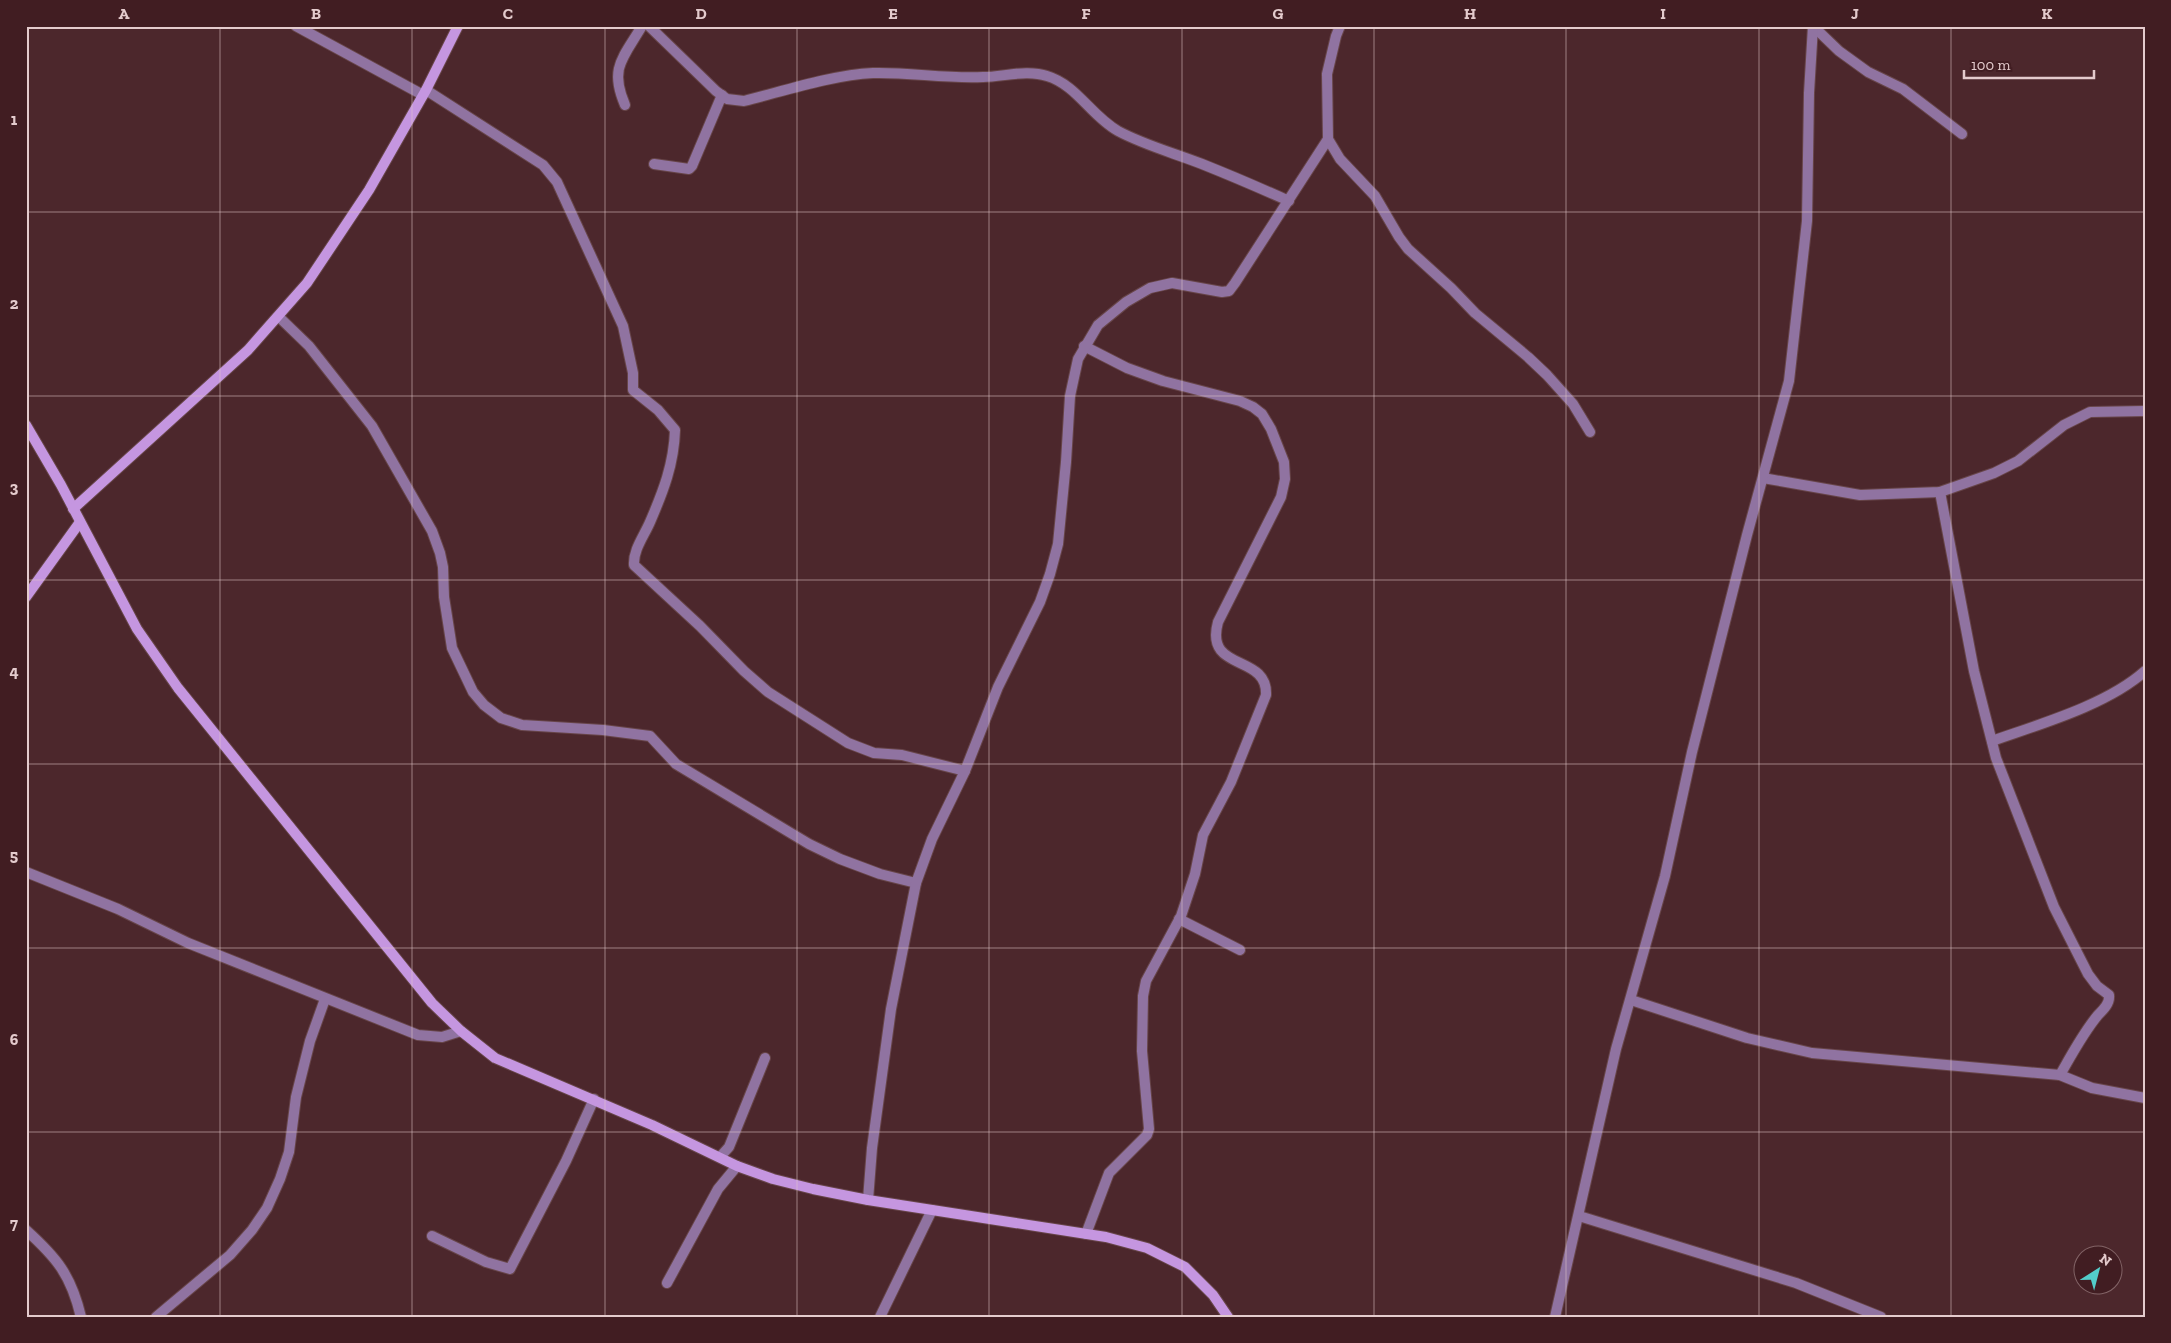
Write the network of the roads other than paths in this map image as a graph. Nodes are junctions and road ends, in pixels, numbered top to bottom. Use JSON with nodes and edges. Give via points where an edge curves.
{"nodes":[{"id":1,"x":296,"y":26,"type":"edge"},
{"id":2,"x":458,"y":26,"type":"edge"},
{"id":3,"x":642,"y":26,"type":"edge"},
{"id":4,"x":649,"y":26,"type":"edge"},
{"id":5,"x":1340,"y":26,"type":"edge"},
{"id":6,"x":1813,"y":26,"type":"edge"},
{"id":7,"x":425,"y":92,"type":"junction"},
{"id":8,"x":722,"y":95,"type":"junction"},
{"id":9,"x":625,"y":105,"type":"dead end"},
{"id":10,"x":1962,"y":134,"type":"dead end"},
{"id":11,"x":1328,"y":139,"type":"junction"},
{"id":12,"x":654,"y":164,"type":"dead end"},
{"id":13,"x":1289,"y":201,"type":"junction"},
{"id":14,"x":279,"y":317,"type":"junction"},
{"id":15,"x":1084,"y":346,"type":"junction"},
{"id":16,"x":2145,"y":411,"type":"edge"},
{"id":17,"x":26,"y":424,"type":"edge"},
{"id":18,"x":1590,"y":432,"type":"dead end"},
{"id":19,"x":1763,"y":478,"type":"junction"},
{"id":20,"x":1940,"y":492,"type":"junction"},
{"id":21,"x":73,"y":509,"type":"junction"},
{"id":22,"x":80,"y":522,"type":"junction"},
{"id":23,"x":26,"y":597,"type":"edge"},
{"id":24,"x":2145,"y":671,"type":"edge"},
{"id":25,"x":1992,"y":741,"type":"junction"},
{"id":26,"x":965,"y":771,"type":"junction"},
{"id":27,"x":26,"y":872,"type":"edge"},
{"id":28,"x":916,"y":883,"type":"junction"},
{"id":29,"x":1179,"y":919,"type":"junction"},
{"id":30,"x":1240,"y":950,"type":"dead end"},
{"id":31,"x":325,"y":999,"type":"junction"},
{"id":32,"x":1631,"y":1000,"type":"junction"},
{"id":33,"x":461,"y":1031,"type":"junction"},
{"id":34,"x":765,"y":1058,"type":"dead end"},
{"id":35,"x":2060,"y":1074,"type":"junction"},
{"id":36,"x":2145,"y":1098,"type":"edge"},
{"id":37,"x":594,"y":1099,"type":"junction"},
{"id":38,"x":720,"y":1157,"type":"junction"},
{"id":39,"x":737,"y":1166,"type":"junction"},
{"id":40,"x":868,"y":1200,"type":"junction"},
{"id":41,"x":932,"y":1210,"type":"junction"},
{"id":42,"x":1579,"y":1216,"type":"junction"},
{"id":43,"x":26,"y":1230,"type":"edge"},
{"id":44,"x":1086,"y":1234,"type":"junction"},
{"id":45,"x":432,"y":1236,"type":"dead end"},
{"id":46,"x":667,"y":1283,"type":"dead end"},
{"id":47,"x":81,"y":1317,"type":"edge"},
{"id":48,"x":156,"y":1317,"type":"edge"},
{"id":49,"x":880,"y":1317,"type":"edge"},
{"id":50,"x":1228,"y":1317,"type":"edge"},
{"id":51,"x":1555,"y":1317,"type":"edge"},
{"id":52,"x":1881,"y":1317,"type":"edge"}],
"edges":[{"from":1,"to":7,"type":"street"},
{"from":2,"to":7,"type":"main road"},
{"from":3,"to":9,"type":"street","via":[[622,59],[616,78]]},
{"from":4,"to":8,"type":"street"},
{"from":5,"to":11,"type":"street","via":[[1327,74]]},
{"from":6,"to":10,"type":"street","via":[[1839,51],[1868,72],[1904,89]]},
{"from":6,"to":19,"type":"street","via":[[1809,183],[1798,306],[1788,382]]},
{"from":7,"to":14,"type":"main road","via":[[330,252]]},
{"from":7,"to":26,"type":"street","via":[[550,171],[623,326],[633,373],[633,390],[658,410],[675,430],[672,467],[636,551],[634,565],[762,687],[848,744],[874,753],[902,755]]},
{"from":8,"to":12,"type":"street","via":[[692,166],[689,169]]},
{"from":8,"to":13,"type":"street","via":[[727,99],[744,101],[874,73],[983,78],[1031,73],[1046,75],[1063,83],[1116,130]]},
{"from":11,"to":13,"type":"street"},
{"from":11,"to":18,"type":"street","via":[[1340,159],[1375,196],[1408,249],[1475,314],[1547,375],[1573,404]]},
{"from":13,"to":15,"type":"street","via":[[1229,291],[1172,283],[1150,288],[1098,324]]},
{"from":14,"to":21,"type":"main road","via":[[248,350]]},
{"from":14,"to":28,"type":"street","via":[[308,346],[372,426],[432,531],[443,567],[452,648],[473,692],[484,705],[501,718],[522,725],[650,736],[676,764],[809,844],[880,874]]},
{"from":15,"to":26,"type":"street","via":[[1070,396],[1058,544],[1050,574],[1040,602],[998,687]]},
{"from":15,"to":29,"type":"street","via":[[1127,368],[1163,381],[1253,407],[1262,414],[1271,429],[1284,462],[1281,498],[1215,632],[1219,650],[1226,657],[1260,674],[1266,695],[1231,782],[1205,830],[1195,874]]},
{"from":16,"to":20,"type":"street","via":[[2090,412],[2064,425],[2018,461]]},
{"from":17,"to":21,"type":"main road"},
{"from":19,"to":20,"type":"street","via":[[1860,495]]},
{"from":19,"to":32,"type":"street","via":[[1692,752],[1665,876]]},
{"from":20,"to":25,"type":"street","via":[[1974,670]]},
{"from":21,"to":22,"type":"main road"},
{"from":22,"to":23,"type":"main road"},
{"from":22,"to":33,"type":"main road","via":[[137,629],[178,688],[432,1003]]},
{"from":24,"to":25,"type":"street","via":[[2103,698]]},
{"from":25,"to":35,"type":"street","via":[[2054,907],[2088,974],[2110,999],[2086,1030]]},
{"from":26,"to":28,"type":"street","via":[[932,839]]},
{"from":27,"to":31,"type":"street","via":[[118,909],[188,944]]},
{"from":28,"to":40,"type":"street","via":[[891,1009]]},
{"from":29,"to":30,"type":"street"},
{"from":29,"to":44,"type":"street","via":[[1146,981],[1143,996],[1142,1051],[1149,1129],[1140,1143],[1109,1172]]},
{"from":31,"to":33,"type":"street","via":[[418,1035],[442,1037]]},
{"from":31,"to":48,"type":"street","via":[[296,1097],[289,1152],[267,1208],[230,1255]]},
{"from":32,"to":35,"type":"street","via":[[1747,1038],[1812,1053]]},
{"from":32,"to":42,"type":"street","via":[[1616,1049]]},
{"from":33,"to":37,"type":"main road","via":[[496,1058]]},
{"from":34,"to":38,"type":"street","via":[[729,1147]]},
{"from":35,"to":36,"type":"street","via":[[2092,1088]]},
{"from":37,"to":38,"type":"main road"},
{"from":37,"to":45,"type":"street","via":[[510,1269],[486,1262]]},
{"from":38,"to":39,"type":"main road"},
{"from":39,"to":40,"type":"main road","via":[[773,1179]]},
{"from":39,"to":46,"type":"street","via":[[718,1188]]},
{"from":40,"to":41,"type":"main road"},
{"from":41,"to":44,"type":"main road"},
{"from":41,"to":49,"type":"street"},
{"from":42,"to":51,"type":"street"},
{"from":42,"to":52,"type":"street","via":[[1796,1282]]},
{"from":43,"to":47,"type":"street","via":[[64,1271]]},
{"from":44,"to":50,"type":"main road","via":[[1147,1248],[1185,1267],[1213,1295]]}]}
